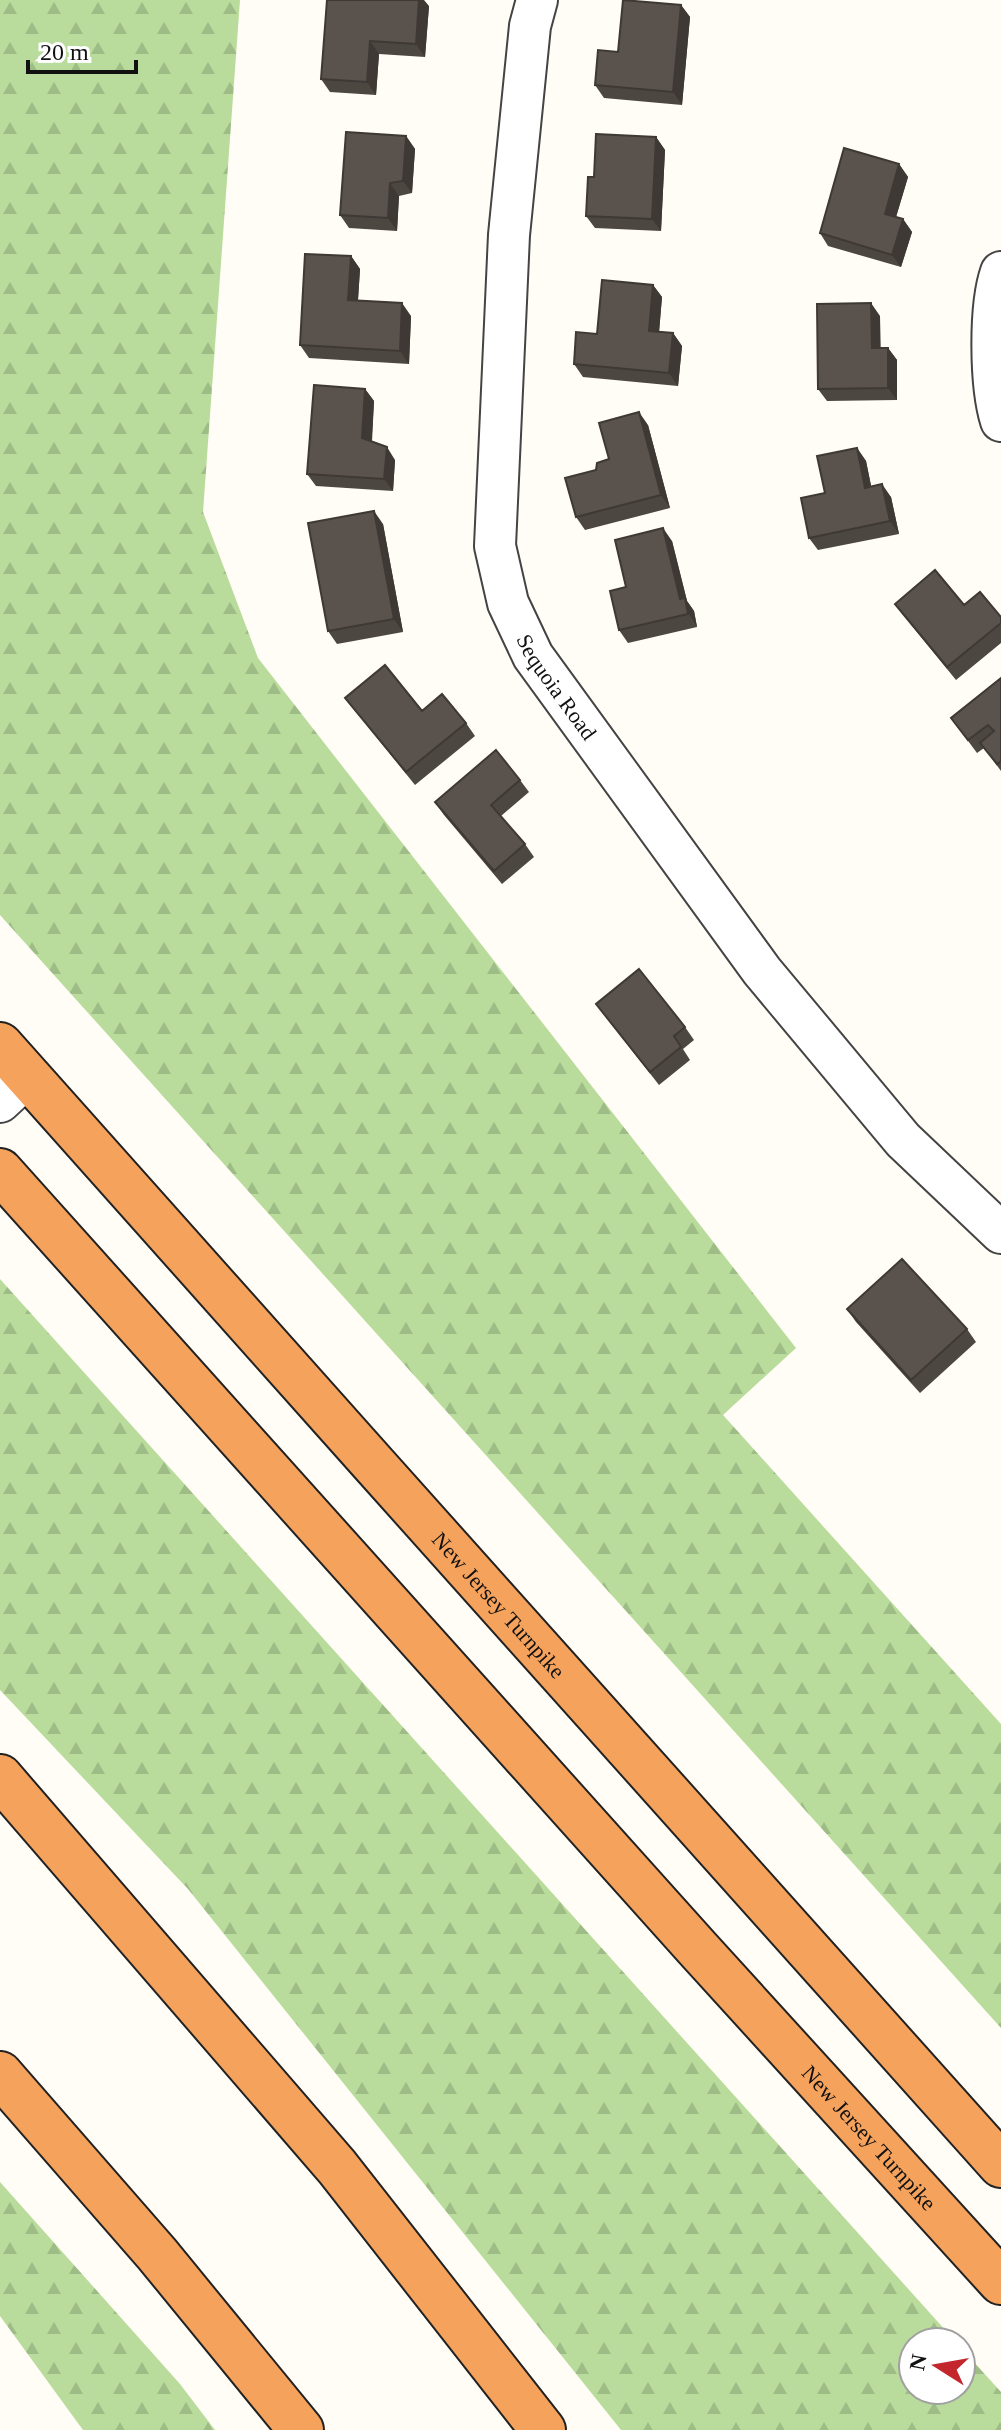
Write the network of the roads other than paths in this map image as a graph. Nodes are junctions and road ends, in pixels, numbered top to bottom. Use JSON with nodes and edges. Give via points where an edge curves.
{"nodes":[{"id":1,"x":537,"y":0,"type":"edge"},
{"id":2,"x":1001,"y":272,"type":"edge"},
{"id":3,"x":1001,"y":421,"type":"edge"},
{"id":4,"x":9,"y":1074,"type":"edge"},
{"id":5,"x":0,"y":1171,"type":"edge"},
{"id":6,"x":1001,"y":1233,"type":"edge"},
{"id":7,"x":0,"y":1777,"type":"edge"},
{"id":8,"x":0,"y":2074,"type":"edge"},
{"id":9,"x":1001,"y":2165,"type":"edge"},
{"id":10,"x":1001,"y":2282,"type":"edge"},
{"id":11,"x":301,"y":2430,"type":"edge"},
{"id":12,"x":543,"y":2430,"type":"edge"}],
"edges":[{"from":1,"to":6,"type":"street","name":"Sequoia Road","via":[[508,251],[495,546],[508,603],[533,656],[762,971],[903,1140]]},
{"from":2,"to":3,"type":"street","via":[[993,362]]},
{"from":4,"to":9,"type":"highway","name":"New Jersey Turnpike","via":[[361,1447]]},
{"from":5,"to":10,"type":"highway","name":"New Jersey Turnpike"},
{"from":7,"to":12,"type":"highway","via":[[337,2167]]},
{"from":8,"to":11,"type":"highway"}]}
